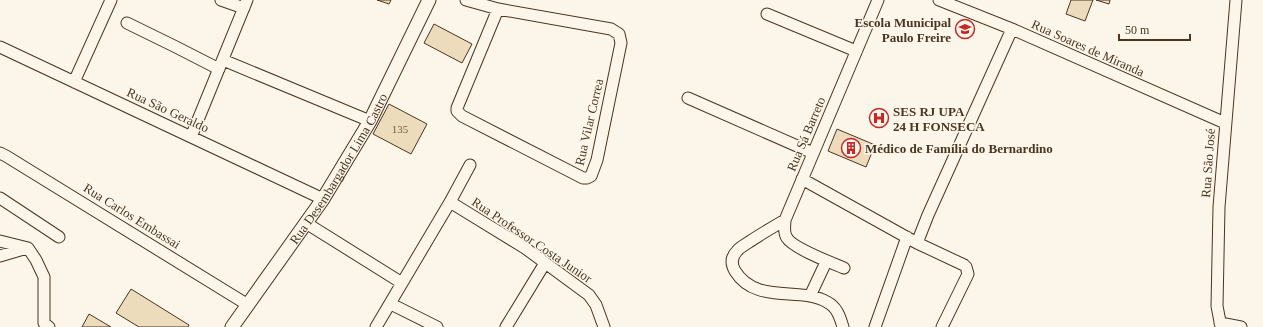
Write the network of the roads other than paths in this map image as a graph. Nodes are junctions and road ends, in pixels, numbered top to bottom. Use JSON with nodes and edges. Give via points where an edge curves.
{"nodes":[{"id":1,"x":111,"y":0,"type":"edge"},
{"id":2,"x":221,"y":0,"type":"edge"},
{"id":3,"x":429,"y":0,"type":"edge"},
{"id":4,"x":466,"y":0,"type":"edge"},
{"id":5,"x":878,"y":0,"type":"edge"},
{"id":6,"x":939,"y":0,"type":"edge"},
{"id":7,"x":1236,"y":0,"type":"edge"},
{"id":8,"x":246,"y":4,"type":"edge"},
{"id":9,"x":498,"y":9,"type":"junction"},
{"id":10,"x":767,"y":14,"type":"dead end"},
{"id":11,"x":127,"y":23,"type":"dead end"},
{"id":12,"x":1012,"y":29,"type":"junction"},
{"id":13,"x":0,"y":47,"type":"edge"},
{"id":14,"x":856,"y":51,"type":"junction"},
{"id":15,"x":221,"y":65,"type":"junction"},
{"id":16,"x":74,"y":82,"type":"junction"},
{"id":17,"x":688,"y":98,"type":"dead end"},
{"id":18,"x":370,"y":121,"type":"junction"},
{"id":19,"x":1225,"y":124,"type":"junction"},
{"id":20,"x":191,"y":137,"type":"junction"},
{"id":21,"x":0,"y":153,"type":"edge"},
{"id":22,"x":813,"y":153,"type":"junction"},
{"id":23,"x":470,"y":165,"type":"dead end"},
{"id":24,"x":802,"y":179,"type":"junction"},
{"id":25,"x":0,"y":198,"type":"edge"},
{"id":26,"x":323,"y":199,"type":"junction"},
{"id":27,"x":450,"y":202,"type":"junction"},
{"id":28,"x":785,"y":220,"type":"junction"},
{"id":29,"x":306,"y":223,"type":"junction"},
{"id":30,"x":59,"y":237,"type":"dead end"},
{"id":31,"x":907,"y":237,"type":"junction"},
{"id":32,"x":0,"y":240,"type":"edge"},
{"id":33,"x":917,"y":243,"type":"junction"},
{"id":34,"x":28,"y":248,"type":"junction"},
{"id":35,"x":0,"y":256,"type":"edge"},
{"id":36,"x":826,"y":262,"type":"junction"},
{"id":37,"x":545,"y":263,"type":"junction"},
{"id":38,"x":844,"y":268,"type":"dead end"},
{"id":39,"x":402,"y":283,"type":"junction"},
{"id":40,"x":810,"y":296,"type":"junction"},
{"id":41,"x":391,"y":304,"type":"junction"},
{"id":42,"x":248,"y":305,"type":"junction"},
{"id":43,"x":1220,"y":325,"type":"edge"},
{"id":44,"x":43,"y":326,"type":"edge"},
{"id":45,"x":232,"y":327,"type":"edge"},
{"id":46,"x":376,"y":327,"type":"edge"},
{"id":47,"x":437,"y":327,"type":"edge"},
{"id":48,"x":506,"y":327,"type":"edge"},
{"id":49,"x":604,"y":327,"type":"edge"},
{"id":50,"x":843,"y":327,"type":"edge"},
{"id":51,"x":875,"y":327,"type":"edge"},
{"id":52,"x":942,"y":327,"type":"edge"},
{"id":53,"x":1241,"y":327,"type":"edge"}],
"edges":[{"from":1,"to":16,"type":"street"},
{"from":2,"to":8,"type":"street"},
{"from":3,"to":18,"type":"main road","name":"Rua Desembargador Lima Castro"},
{"from":4,"to":9,"type":"street","name":"Rua Vilar Correa"},
{"from":5,"to":14,"type":"street","name":"Rua Sá Barreto"},
{"from":6,"to":12,"type":"street","name":"Rua Soares de Miranda"},
{"from":7,"to":19,"type":"street","name":"Rua São José"},
{"from":8,"to":15,"type":"street"},
{"from":9,"to":9,"type":"street","name":"Rua Vilar Correa","via":[[611,29],[620,34],[621,43],[591,176],[583,178],[457,111]]},
{"from":10,"to":14,"type":"street"},
{"from":11,"to":15,"type":"street"},
{"from":12,"to":19,"type":"street","name":"Rua Soares de Miranda"},
{"from":12,"to":33,"type":"street"},
{"from":13,"to":16,"type":"street","name":"Rua São Geraldo"},
{"from":14,"to":22,"type":"street","name":"Rua Sá Barreto"},
{"from":15,"to":18,"type":"street"},
{"from":15,"to":20,"type":"street"},
{"from":16,"to":20,"type":"street","name":"Rua São Geraldo"},
{"from":17,"to":22,"type":"street"},
{"from":18,"to":26,"type":"main road","name":"Rua Desembargador Lima Castro"},
{"from":19,"to":43,"type":"street","name":"Rua São José","via":[[1219,207],[1217,306]]},
{"from":20,"to":26,"type":"street","name":"Rua São Geraldo"},
{"from":21,"to":42,"type":"street","name":"Rua Carlos Embassai"},
{"from":22,"to":24,"type":"street","name":"Rua Sá Barreto"},
{"from":23,"to":27,"type":"street"},
{"from":24,"to":28,"type":"street","name":"Rua Sá Barreto"},
{"from":24,"to":31,"type":"street"},
{"from":25,"to":30,"type":"street"},
{"from":26,"to":29,"type":"main road","name":"Rua Desembargador Lima Castro"},
{"from":27,"to":37,"type":"street","name":"Rua Professor Costa Junior"},
{"from":27,"to":39,"type":"street"},
{"from":28,"to":36,"type":"street","via":[[784,230],[790,242]]},
{"from":28,"to":40,"type":"street","via":[[737,250],[732,261],[733,266],[737,274],[756,288],[775,293]]},
{"from":29,"to":39,"type":"street"},
{"from":29,"to":42,"type":"main road","name":"Rua Desembargador Lima Castro"},
{"from":31,"to":33,"type":"street"},
{"from":31,"to":51,"type":"street"},
{"from":32,"to":34,"type":"street"},
{"from":33,"to":52,"type":"street","via":[[964,265],[968,270]]},
{"from":34,"to":35,"type":"street"},
{"from":34,"to":44,"type":"street","via":[[44,277]]},
{"from":36,"to":38,"type":"street"},
{"from":36,"to":40,"type":"street"},
{"from":37,"to":48,"type":"street"},
{"from":37,"to":49,"type":"street","name":"Rua Professor Costa Junior","via":[[589,295],[596,304]]},
{"from":39,"to":41,"type":"street"},
{"from":40,"to":50,"type":"street","via":[[828,302],[836,309]]},
{"from":41,"to":46,"type":"street"},
{"from":41,"to":47,"type":"street"},
{"from":42,"to":45,"type":"main road","name":"Rua Desembargador Lima Castro"},
{"from":43,"to":53,"type":"street"}]}
